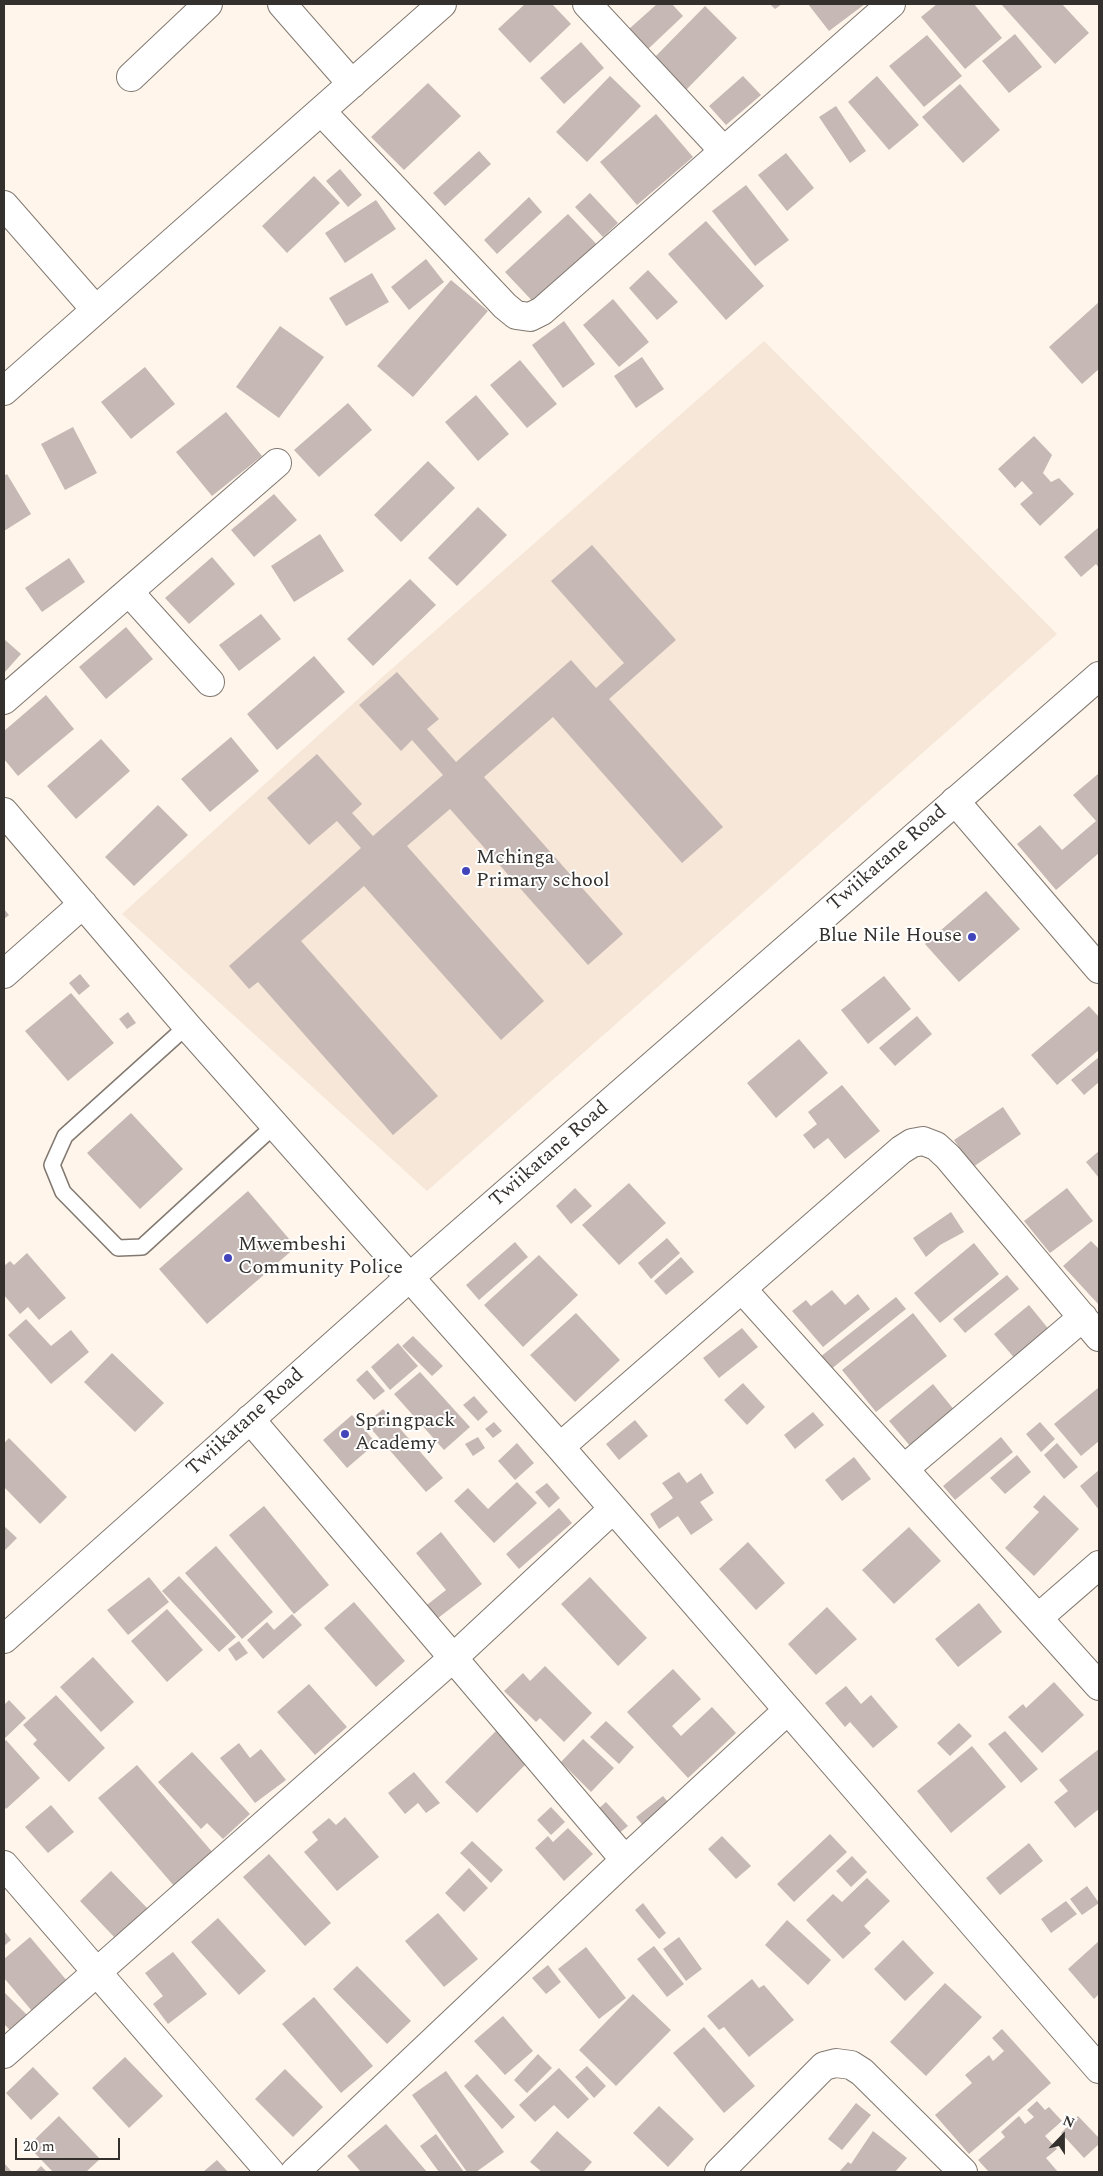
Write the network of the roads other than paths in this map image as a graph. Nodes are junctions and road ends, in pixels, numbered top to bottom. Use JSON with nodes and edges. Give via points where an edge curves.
{"nodes":[{"id":1,"x":208,"y":4,"type":"edge"},
{"id":2,"x":282,"y":4,"type":"edge"},
{"id":3,"x":442,"y":4,"type":"edge"},
{"id":4,"x":587,"y":4,"type":"edge"},
{"id":5,"x":891,"y":4,"type":"edge"},
{"id":6,"x":131,"y":77,"type":"dead end"},
{"id":7,"x":352,"y":84,"type":"junction"},
{"id":8,"x":321,"y":111,"type":"junction"},
{"id":9,"x":722,"y":150,"type":"junction"},
{"id":10,"x":4,"y":205,"type":"edge"},
{"id":11,"x":95,"y":309,"type":"junction"},
{"id":12,"x":4,"y":391,"type":"edge"},
{"id":13,"x":277,"y":464,"type":"dead end"},
{"id":14,"x":129,"y":592,"type":"junction"},
{"id":15,"x":1099,"y":676,"type":"edge"},
{"id":16,"x":210,"y":682,"type":"dead end"},
{"id":17,"x":4,"y":700,"type":"edge"},
{"id":18,"x":954,"y":801,"type":"junction"},
{"id":19,"x":4,"y":812,"type":"edge"},
{"id":20,"x":83,"y":904,"type":"junction"},
{"id":21,"x":1099,"y":969,"type":"edge"},
{"id":22,"x":4,"y":974,"type":"edge"},
{"id":23,"x":187,"y":1026,"type":"junction"},
{"id":24,"x":275,"y":1125,"type":"junction"},
{"id":25,"x":410,"y":1277,"type":"junction"},
{"id":26,"x":742,"y":1289,"type":"junction"},
{"id":27,"x":1091,"y":1327,"type":"edge"},
{"id":28,"x":250,"y":1419,"type":"junction"},
{"id":29,"x":560,"y":1447,"type":"junction"},
{"id":30,"x":904,"y":1470,"type":"junction"},
{"id":31,"x":613,"y":1508,"type":"junction"},
{"id":32,"x":1099,"y":1565,"type":"edge"},
{"id":33,"x":1038,"y":1618,"type":"junction"},
{"id":34,"x":4,"y":1639,"type":"edge"},
{"id":35,"x":453,"y":1658,"type":"junction"},
{"id":36,"x":1099,"y":1686,"type":"edge"},
{"id":37,"x":788,"y":1710,"type":"junction"},
{"id":38,"x":625,"y":1860,"type":"junction"},
{"id":39,"x":4,"y":1865,"type":"edge"},
{"id":40,"x":95,"y":1972,"type":"junction"},
{"id":41,"x":4,"y":2054,"type":"edge"},
{"id":42,"x":1099,"y":2069,"type":"edge"},
{"id":43,"x":270,"y":2172,"type":"edge"},
{"id":44,"x":295,"y":2172,"type":"edge"},
{"id":45,"x":718,"y":2172,"type":"edge"},
{"id":46,"x":963,"y":2172,"type":"edge"}],
"edges":[{"from":1,"to":6,"type":"street"},
{"from":2,"to":7,"type":"street"},
{"from":3,"to":7,"type":"street"},
{"from":4,"to":9,"type":"street"},
{"from":5,"to":9,"type":"street"},
{"from":7,"to":8,"type":"street"},
{"from":8,"to":9,"type":"street","via":[[516,316],[530,317],[542,311]]},
{"from":8,"to":11,"type":"street"},
{"from":10,"to":11,"type":"street"},
{"from":11,"to":12,"type":"street"},
{"from":13,"to":14,"type":"street"},
{"from":14,"to":16,"type":"street"},
{"from":14,"to":17,"type":"street"},
{"from":15,"to":18,"type":"street","name":"Twiikatane Road"},
{"from":18,"to":21,"type":"street"},
{"from":18,"to":25,"type":"street","name":"Twiikatane Road"},
{"from":19,"to":20,"type":"street"},
{"from":20,"to":22,"type":"street"},
{"from":20,"to":23,"type":"street"},
{"from":23,"to":24,"type":"street"},
{"from":23,"to":24,"type":"lane","via":[[65,1136],[52,1165],[63,1192],[118,1248],[142,1247]]},
{"from":24,"to":25,"type":"street"},
{"from":25,"to":28,"type":"street","name":"Twiikatane Road"},
{"from":25,"to":29,"type":"street"},
{"from":26,"to":27,"type":"street","via":[[900,1150],[923,1141],[936,1146],[948,1158]]},
{"from":26,"to":29,"type":"street"},
{"from":26,"to":30,"type":"street"},
{"from":27,"to":30,"type":"street"},
{"from":28,"to":34,"type":"street","name":"Twiikatane Road"},
{"from":28,"to":35,"type":"street"},
{"from":29,"to":31,"type":"street"},
{"from":30,"to":33,"type":"street"},
{"from":31,"to":35,"type":"street"},
{"from":31,"to":37,"type":"street"},
{"from":32,"to":33,"type":"street"},
{"from":33,"to":36,"type":"street"},
{"from":35,"to":38,"type":"street"},
{"from":35,"to":40,"type":"street"},
{"from":37,"to":38,"type":"street"},
{"from":37,"to":42,"type":"street"},
{"from":38,"to":44,"type":"street"},
{"from":39,"to":40,"type":"street"},
{"from":40,"to":41,"type":"street"},
{"from":40,"to":43,"type":"street"},
{"from":45,"to":46,"type":"street","via":[[824,2066],[836,2063],[851,2065],[862,2072]]}]}
